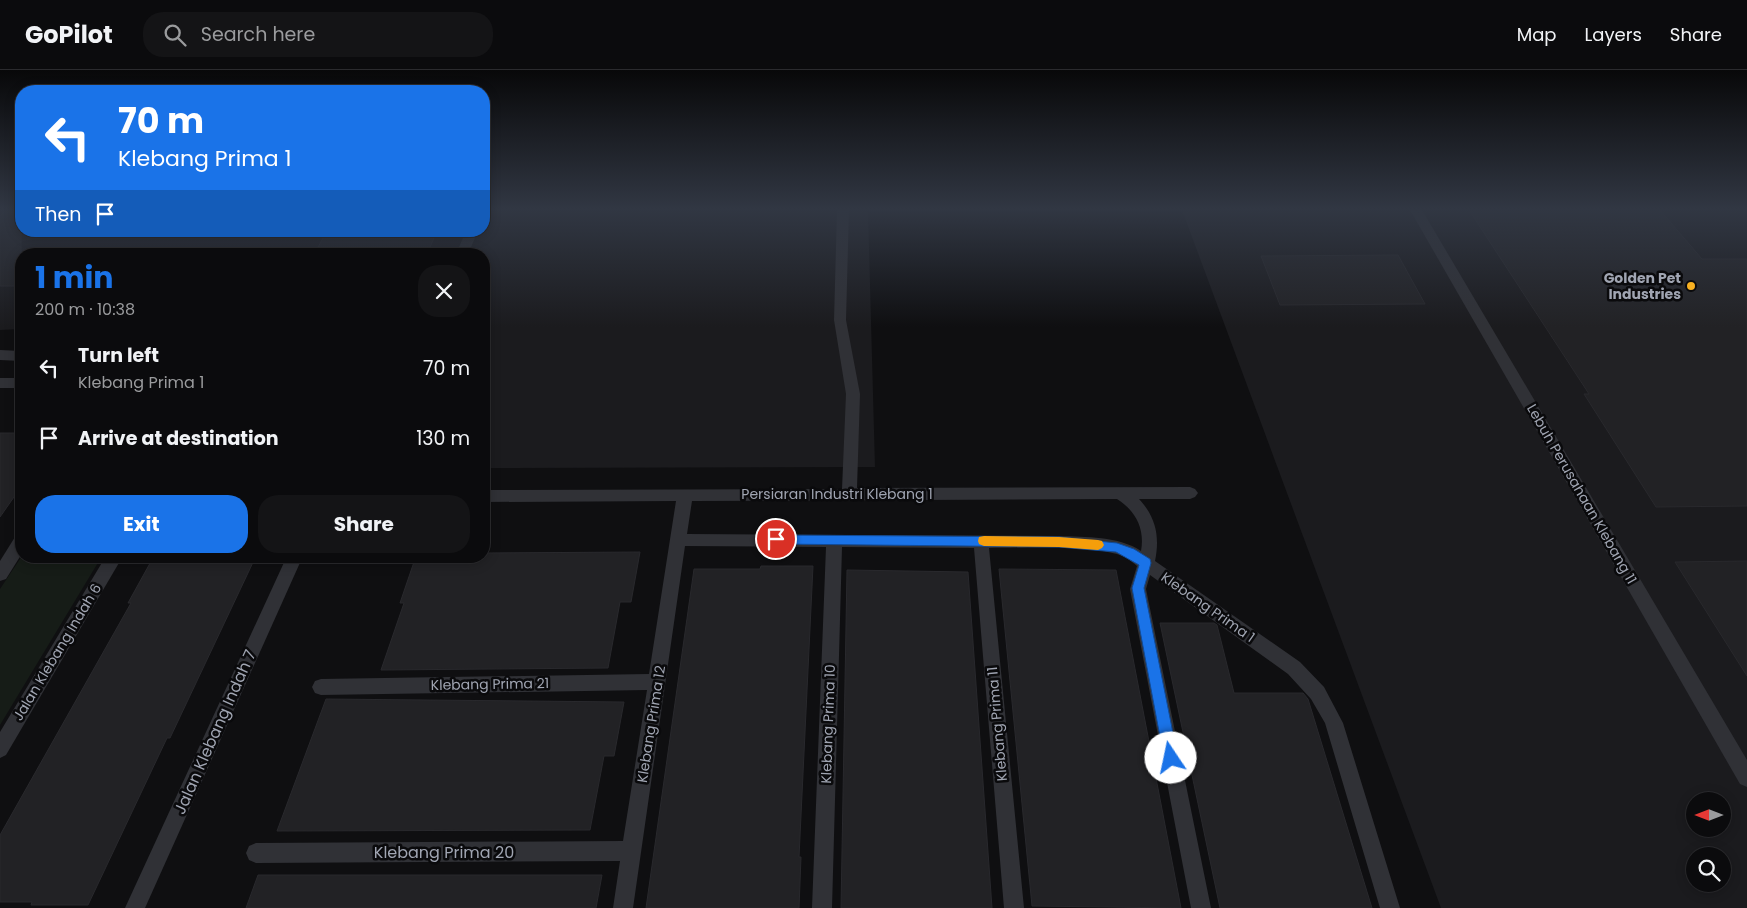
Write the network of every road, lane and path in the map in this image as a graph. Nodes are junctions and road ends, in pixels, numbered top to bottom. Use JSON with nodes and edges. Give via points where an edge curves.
{"nodes":[{"id":1,"x":842,"y":249,"type":"edge"},
{"id":2,"x":1439,"y":249,"type":"edge"},
{"id":3,"x":0,"y":355,"type":"edge"},
{"id":4,"x":15,"y":356,"type":"edge"},
{"id":5,"x":0,"y":382,"type":"edge"},
{"id":6,"x":15,"y":383,"type":"edge"},
{"id":7,"x":685,"y":494,"type":"junction"},
{"id":8,"x":849,"y":494,"type":"junction"},
{"id":9,"x":1119,"y":494,"type":"junction"},
{"id":10,"x":1190,"y":494,"type":"dead end"},
{"id":11,"x":490,"y":496,"type":"edge"},
{"id":12,"x":680,"y":540,"type":"junction"},
{"id":13,"x":834,"y":540,"type":"junction"},
{"id":14,"x":981,"y":541,"type":"junction"},
{"id":15,"x":15,"y":551,"type":"edge"},
{"id":16,"x":111,"y":563,"type":"edge"},
{"id":17,"x":292,"y":563,"type":"edge"},
{"id":18,"x":1145,"y":563,"type":"junction"},
{"id":19,"x":0,"y":574,"type":"edge"},
{"id":20,"x":658,"y":682,"type":"junction"},
{"id":21,"x":321,"y":687,"type":"dead end"},
{"id":22,"x":0,"y":749,"type":"edge"},
{"id":23,"x":1747,"y":778,"type":"edge"},
{"id":24,"x":632,"y":851,"type":"junction"},
{"id":25,"x":256,"y":853,"type":"dead end"},
{"id":26,"x":135,"y":908,"type":"edge"},
{"id":27,"x":623,"y":908,"type":"edge"},
{"id":28,"x":822,"y":908,"type":"edge"},
{"id":29,"x":1014,"y":908,"type":"edge"},
{"id":30,"x":1201,"y":908,"type":"edge"},
{"id":31,"x":1390,"y":908,"type":"edge"}],
"edges":[{"from":1,"to":8,"type":"street","via":[[840,320],[853,394]]},
{"from":2,"to":23,"type":"street","name":"Lebuh Perusahaan Klebang 11"},
{"from":3,"to":4,"type":"street"},
{"from":5,"to":6,"type":"street"},
{"from":7,"to":8,"type":"street","name":"Persiaran Industri Klebang 1"},
{"from":7,"to":11,"type":"street","name":"Persiaran Industri Klebang 1"},
{"from":7,"to":12,"type":"street","name":"Klebang Prima 12"},
{"from":8,"to":9,"type":"street","name":"Persiaran Industri Klebang 1"},
{"from":9,"to":10,"type":"street","name":"Persiaran Industri Klebang 1"},
{"from":9,"to":18,"type":"street","via":[[1129,498],[1147,523],[1150,542]]},
{"from":12,"to":13,"type":"street","name":"Klebang Prima 1"},
{"from":12,"to":20,"type":"street","name":"Klebang Prima 12"},
{"from":13,"to":14,"type":"street","name":"Klebang Prima 1"},
{"from":13,"to":28,"type":"street","name":"Klebang Prima 10"},
{"from":14,"to":18,"type":"street","name":"Klebang Prima 1","via":[[1098,545],[1130,552]]},
{"from":14,"to":29,"type":"street","name":"Klebang Prima 11"},
{"from":15,"to":19,"type":"street"},
{"from":16,"to":22,"type":"street","name":"Jalan Klebang Indah 6"},
{"from":17,"to":26,"type":"street","name":"Jalan Klebang Indah 7"},
{"from":18,"to":30,"type":"street","via":[[1138,588]]},
{"from":18,"to":31,"type":"street","name":"Klebang Prima 1","via":[[1294,668],[1312,684],[1325,702]]},
{"from":20,"to":21,"type":"street","name":"Klebang Prima 21"},
{"from":20,"to":24,"type":"street","name":"Klebang Prima 12"},
{"from":24,"to":25,"type":"street","name":"Klebang Prima 20"},
{"from":24,"to":27,"type":"street","name":"Klebang Prima 12"}]}
